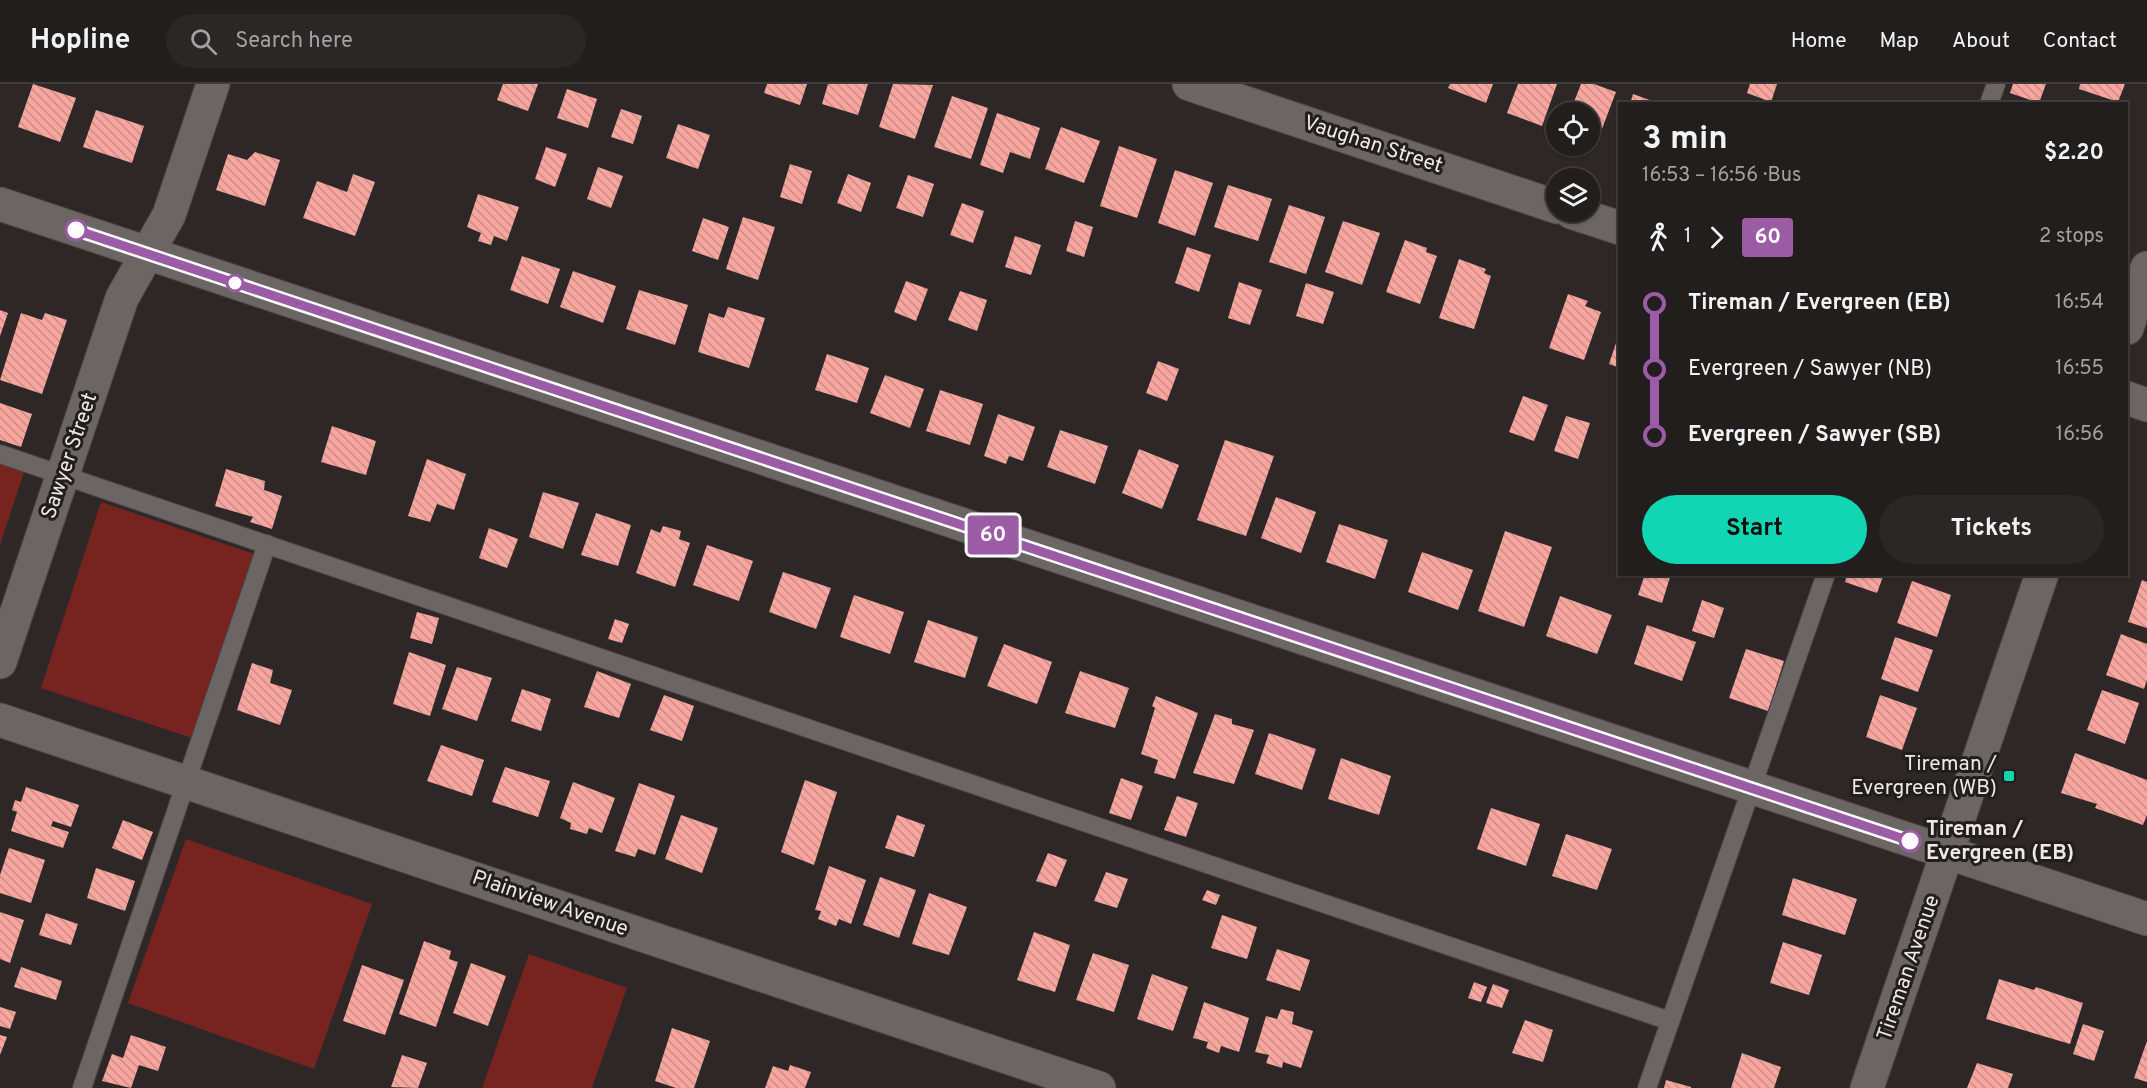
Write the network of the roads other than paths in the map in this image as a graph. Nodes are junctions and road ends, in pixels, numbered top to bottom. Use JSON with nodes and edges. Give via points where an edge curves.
{"nodes":[{"id":1,"x":213,"y":84,"type":"edge"},
{"id":2,"x":1189,"y":84,"type":"edge"},
{"id":3,"x":1995,"y":84,"type":"edge"},
{"id":4,"x":1990,"y":102,"type":"edge"},
{"id":5,"x":1546,"y":203,"type":"edge"},
{"id":6,"x":0,"y":204,"type":"edge"},
{"id":7,"x":1600,"y":221,"type":"edge"},
{"id":8,"x":1618,"y":227,"type":"edge"},
{"id":9,"x":148,"y":254,"type":"junction"},
{"id":10,"x":2147,"y":268,"type":"edge"},
{"id":11,"x":2128,"y":325,"type":"edge"},
{"id":12,"x":2128,"y":398,"type":"edge"},
{"id":13,"x":2147,"y":405,"type":"edge"},
{"id":14,"x":0,"y":454,"type":"edge"},
{"id":15,"x":63,"y":475,"type":"junction"},
{"id":16,"x":267,"y":544,"type":"junction"},
{"id":17,"x":1825,"y":576,"type":"edge"},
{"id":18,"x":2041,"y":576,"type":"edge"},
{"id":19,"x":0,"y":662,"type":"edge"},
{"id":20,"x":0,"y":720,"type":"edge"},
{"id":21,"x":186,"y":782,"type":"junction"},
{"id":22,"x":1752,"y":788,"type":"junction"},
{"id":23,"x":1948,"y":854,"type":"junction"},
{"id":24,"x":2147,"y":919,"type":"edge"},
{"id":25,"x":1670,"y":1021,"type":"junction"},
{"id":26,"x":82,"y":1088,"type":"edge"},
{"id":27,"x":1099,"y":1088,"type":"edge"},
{"id":28,"x":1647,"y":1088,"type":"edge"},
{"id":29,"x":1867,"y":1088,"type":"edge"}],
"edges":[{"from":1,"to":9,"type":"street","name":"Sawyer Street","via":[[169,215]]},
{"from":2,"to":5,"type":"street","name":"Vaughan Street"},
{"from":3,"to":4,"type":"lane"},
{"from":6,"to":9,"type":"street"},
{"from":7,"to":8,"type":"street"},
{"from":9,"to":15,"type":"street","name":"Sawyer Street","via":[[122,298]]},
{"from":9,"to":22,"type":"street"},
{"from":10,"to":11,"type":"street"},
{"from":12,"to":13,"type":"street"},
{"from":14,"to":15,"type":"lane"},
{"from":15,"to":16,"type":"lane"},
{"from":15,"to":19,"type":"street","name":"Sawyer Street"},
{"from":16,"to":21,"type":"lane"},
{"from":16,"to":25,"type":"lane"},
{"from":17,"to":22,"type":"lane"},
{"from":18,"to":23,"type":"street","name":"Tireman Avenue"},
{"from":20,"to":21,"type":"street","name":"Plainview Avenue"},
{"from":21,"to":26,"type":"lane"},
{"from":21,"to":27,"type":"street","name":"Plainview Avenue"},
{"from":22,"to":23,"type":"street"},
{"from":22,"to":25,"type":"lane"},
{"from":23,"to":24,"type":"street"},
{"from":23,"to":29,"type":"street","name":"Tireman Avenue"},
{"from":25,"to":28,"type":"lane"}]}
